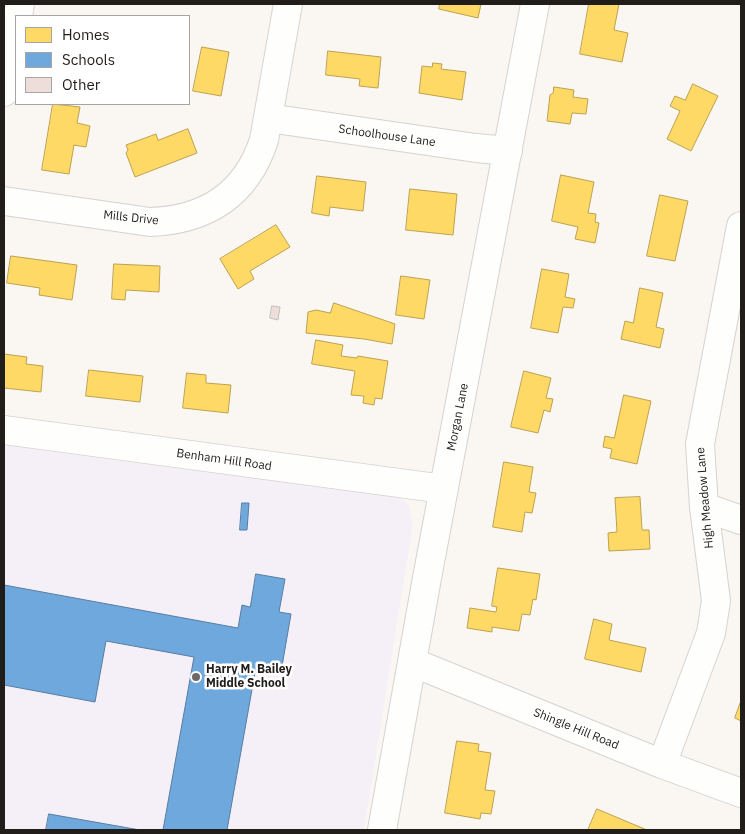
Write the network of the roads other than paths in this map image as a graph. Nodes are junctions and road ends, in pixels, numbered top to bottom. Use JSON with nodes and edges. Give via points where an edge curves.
{"nodes":[{"id":1,"x":288,"y":4,"type":"edge"},
{"id":2,"x":536,"y":4,"type":"edge"},
{"id":3,"x":15,"y":32,"type":"edge"},
{"id":4,"x":4,"y":92,"type":"edge"},
{"id":5,"x":268,"y":118,"type":"junction"},
{"id":6,"x":508,"y":151,"type":"junction"},
{"id":7,"x":4,"y":201,"type":"edge"},
{"id":8,"x":741,"y":226,"type":"edge"},
{"id":9,"x":4,"y":430,"type":"edge"},
{"id":10,"x":444,"y":489,"type":"junction"},
{"id":11,"x":704,"y":507,"type":"junction"},
{"id":12,"x":741,"y":520,"type":"edge"},
{"id":13,"x":412,"y":662,"type":"junction"},
{"id":14,"x":662,"y":764,"type":"junction"},
{"id":15,"x":741,"y":793,"type":"edge"},
{"id":16,"x":382,"y":830,"type":"edge"}],
"edges":[{"from":1,"to":5,"type":"street","name":"Mills Drive"},
{"from":2,"to":6,"type":"street","name":"Morgan Lane"},
{"from":3,"to":4,"type":"street"},
{"from":5,"to":6,"type":"street","name":"Schoolhouse Lane"},
{"from":5,"to":7,"type":"street","name":"Mills Drive","via":[[260,153],[237,187],[222,201],[189,217],[150,222]]},
{"from":6,"to":10,"type":"street","name":"Morgan Lane"},
{"from":8,"to":11,"type":"street","name":"High Meadow Lane","via":[[700,444]]},
{"from":9,"to":10,"type":"street","name":"Benham Hill Road"},
{"from":10,"to":13,"type":"street","name":"Morgan Lane"},
{"from":11,"to":12,"type":"street"},
{"from":11,"to":14,"type":"street","name":"High Meadow Lane","via":[[716,601],[711,634]]},
{"from":13,"to":14,"type":"street","name":"Shingle Hill Road"},
{"from":13,"to":16,"type":"street","name":"Morgan Lane"},
{"from":14,"to":15,"type":"street","name":"Shingle Hill Road"}]}
